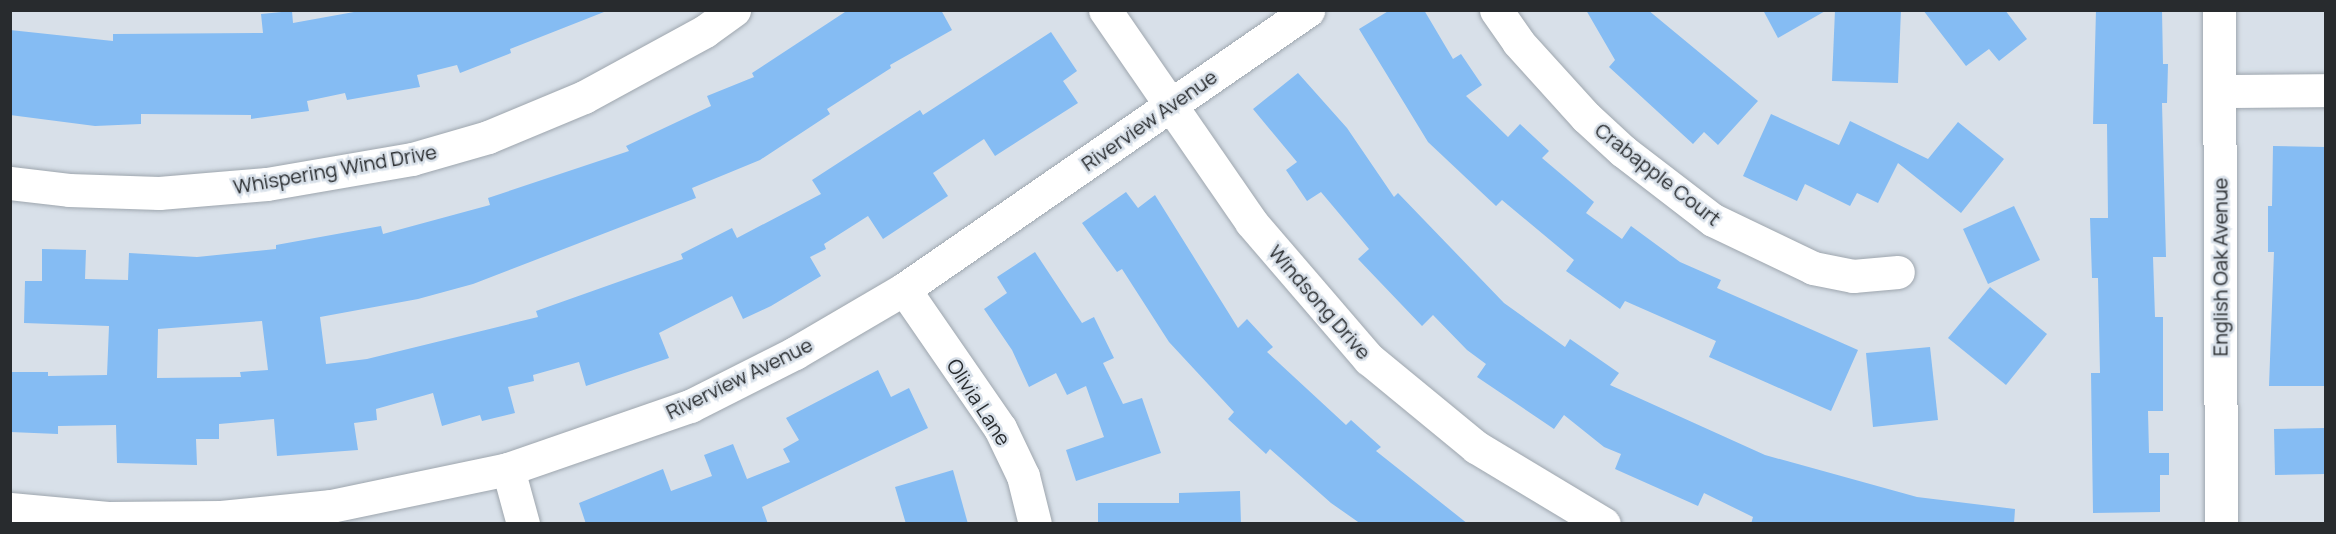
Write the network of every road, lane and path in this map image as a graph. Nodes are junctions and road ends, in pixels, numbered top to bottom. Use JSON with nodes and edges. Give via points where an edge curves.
{"nodes":[{"id":1,"x":734,"y":10,"type":"edge"},
{"id":2,"x":1105,"y":10,"type":"edge"},
{"id":3,"x":1308,"y":10,"type":"edge"},
{"id":4,"x":1496,"y":10,"type":"edge"},
{"id":5,"x":2219,"y":10,"type":"edge"},
{"id":6,"x":2325,"y":90,"type":"edge"},
{"id":7,"x":2220,"y":91,"type":"junction"},
{"id":8,"x":1170,"y":105,"type":"junction"},
{"id":9,"x":10,"y":183,"type":"edge"},
{"id":10,"x":1898,"y":272,"type":"dead end"},
{"id":11,"x":904,"y":289,"type":"junction"},
{"id":12,"x":508,"y":469,"type":"junction"},
{"id":13,"x":10,"y":509,"type":"edge"},
{"id":14,"x":220,"y":520,"type":"edge"},
{"id":15,"x":523,"y":524,"type":"edge"},
{"id":16,"x":1035,"y":524,"type":"edge"},
{"id":17,"x":1604,"y":524,"type":"edge"},
{"id":18,"x":2221,"y":524,"type":"edge"}],
"edges":[{"from":1,"to":9,"type":"street","name":"Whispering Wind Drive","via":[[705,31],[584,97],[488,137],[412,159],[267,184],[159,193],[69,190]]},
{"from":2,"to":8,"type":"street","name":"Windsong Drive"},
{"from":3,"to":8,"type":"street","name":"Riverview Avenue"},
{"from":4,"to":10,"type":"street","name":"Crabapple Court","via":[[1518,42],[1586,117],[1623,151],[1713,220],[1814,268],[1853,276]]},
{"from":5,"to":7,"type":"street","name":"English Oak Avenue"},
{"from":6,"to":7,"type":"street"},
{"from":7,"to":18,"type":"street","name":"English Oak Avenue"},
{"from":8,"to":11,"type":"street","name":"Riverview Avenue"},
{"from":8,"to":17,"type":"street","name":"Windsong Drive","via":[[1251,222],[1369,359],[1476,447]]},
{"from":11,"to":12,"type":"street","name":"Riverview Avenue","via":[[795,353],[690,406]]},
{"from":11,"to":16,"type":"street","name":"Olivia Lane","via":[[1000,428],[1023,476]]},
{"from":12,"to":14,"type":"street","name":"Riverview Avenue","via":[[331,506]]},
{"from":12,"to":15,"type":"street"},
{"from":13,"to":14,"type":"street","name":"Riverview Avenue","via":[[108,518]]}]}
